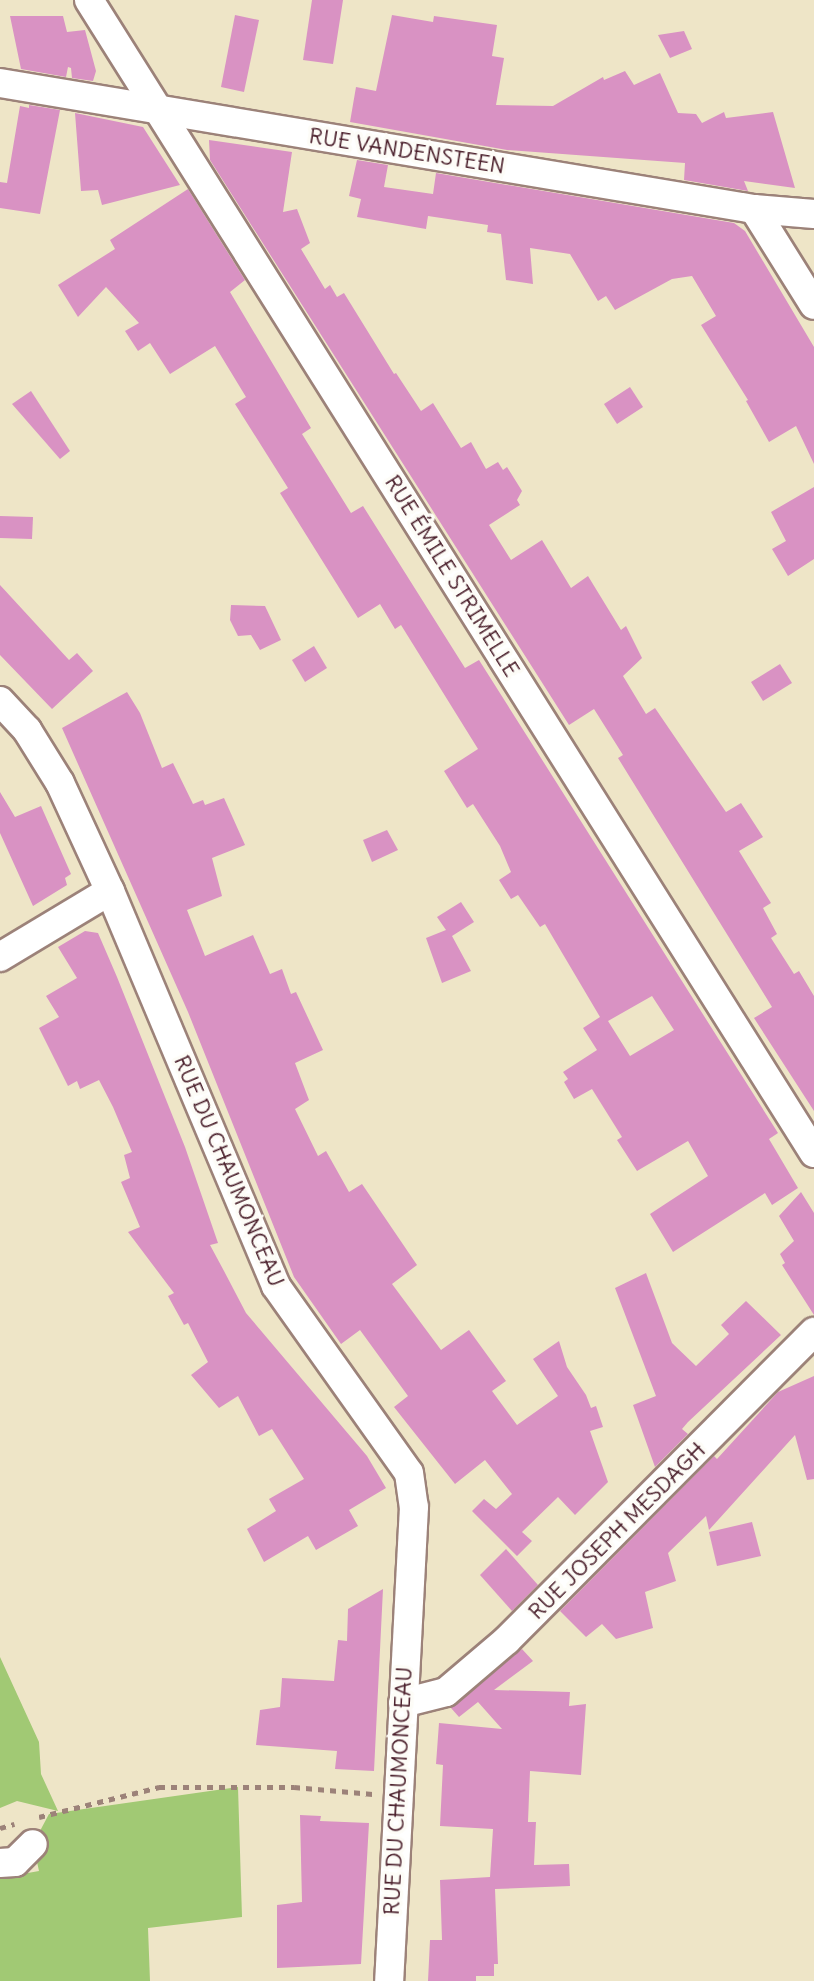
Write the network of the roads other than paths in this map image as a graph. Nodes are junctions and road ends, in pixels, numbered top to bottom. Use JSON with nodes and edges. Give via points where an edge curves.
{"nodes":[{"id":1,"x":89,"y":0,"type":"edge"},
{"id":2,"x":0,"y":83,"type":"edge"},
{"id":3,"x":155,"y":109,"type":"junction"},
{"id":4,"x":754,"y":209,"type":"junction"},
{"id":5,"x":814,"y":214,"type":"edge"},
{"id":6,"x":814,"y":305,"type":"edge"},
{"id":7,"x":0,"y":701,"type":"edge"},
{"id":8,"x":110,"y":891,"type":"junction"},
{"id":9,"x":0,"y":957,"type":"edge"},
{"id":10,"x":814,"y":1153,"type":"edge"},
{"id":11,"x":814,"y":1332,"type":"edge"},
{"id":12,"x":403,"y":1703,"type":"junction"},
{"id":13,"x":33,"y":1844,"type":"dead end"},
{"id":14,"x":0,"y":1863,"type":"edge"},
{"id":15,"x":389,"y":1981,"type":"edge"}],
"edges":[{"from":1,"to":3,"type":"street","name":"RUE ÉMILE STRIMELLE"},
{"from":2,"to":3,"type":"street","name":"RUE VANDENSTEEN"},
{"from":3,"to":4,"type":"street","name":"RUE VANDENSTEEN"},
{"from":3,"to":10,"type":"street","name":"RUE ÉMILE STRIMELLE"},
{"from":4,"to":5,"type":"street","name":"RUE VANDENSTEEN"},
{"from":4,"to":6,"type":"street"},
{"from":7,"to":8,"type":"street","name":"RUE DU CHAUMONCEAU","via":[[27,730],[60,783]]},
{"from":8,"to":9,"type":"street"},
{"from":8,"to":12,"type":"street","name":"RUE DU CHAUMONCEAU","via":[[276,1286],[409,1473],[414,1507]]},
{"from":11,"to":12,"type":"street","name":"RUE JOSEPH MESDAGH","via":[[507,1640],[446,1692]]},
{"from":12,"to":15,"type":"street","name":"RUE DU CHAUMONCEAU"},
{"from":13,"to":14,"type":"street","via":[[15,1862]]}]}
